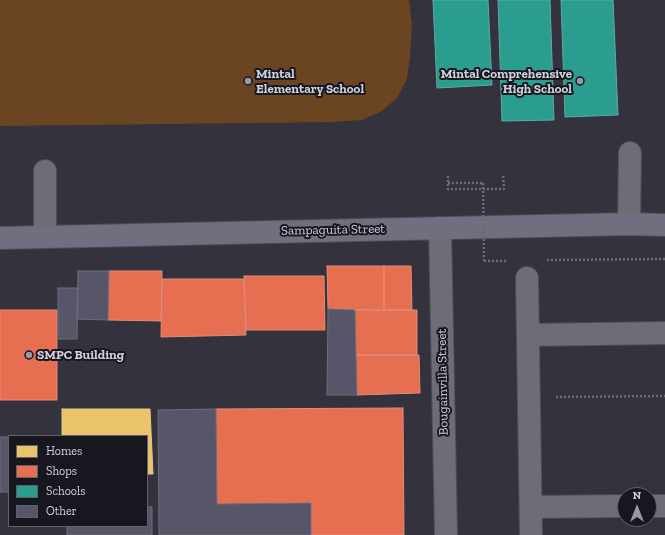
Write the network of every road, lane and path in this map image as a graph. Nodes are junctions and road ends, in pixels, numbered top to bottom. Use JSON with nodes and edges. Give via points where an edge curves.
{"nodes":[{"id":1,"x":630,"y":153,"type":"dead end"},
{"id":2,"x":45,"y":171,"type":"dead end"},
{"id":3,"x":503,"y":175,"type":"dead end"},
{"id":4,"x":448,"y":176,"type":"dead end"},
{"id":5,"x":448,"y":183,"type":"junction"},
{"id":6,"x":629,"y":224,"type":"junction"},
{"id":7,"x":665,"y":225,"type":"edge"},
{"id":8,"x":440,"y":228,"type":"junction"},
{"id":9,"x":45,"y":236,"type":"junction"},
{"id":10,"x":0,"y":238,"type":"edge"},
{"id":11,"x":665,"y":259,"type":"edge"},
{"id":12,"x":542,"y":260,"type":"dead end"},
{"id":13,"x":512,"y":261,"type":"dead end"},
{"id":14,"x":527,"y":278,"type":"dead end"},
{"id":15,"x":665,"y":334,"type":"edge"},
{"id":16,"x":528,"y":335,"type":"junction"},
{"id":17,"x":665,"y":396,"type":"edge"},
{"id":18,"x":529,"y":397,"type":"junction"},
{"id":19,"x":617,"y":506,"type":"edge"},
{"id":20,"x":531,"y":507,"type":"junction"},
{"id":21,"x":446,"y":535,"type":"edge"},
{"id":22,"x":531,"y":535,"type":"edge"}],
"edges":[{"from":1,"to":6,"type":"street"},
{"from":2,"to":9,"type":"street"},
{"from":3,"to":5,"type":"path","via":[[504,189],[448,189]]},
{"from":4,"to":5,"type":"path"},
{"from":5,"to":13,"type":"path","bridge":true,"via":[[483,182],[484,261]]},
{"from":6,"to":7,"type":"highway","name":"Sampaguita Street"},
{"from":6,"to":8,"type":"highway","name":"Sampaguita Street"},
{"from":8,"to":9,"type":"highway","name":"Sampaguita Street"},
{"from":8,"to":21,"type":"street","name":"Bougainvilla Street"},
{"from":9,"to":10,"type":"highway","name":"Sampaguita Street"},
{"from":11,"to":12,"type":"path"},
{"from":14,"to":16,"type":"street"},
{"from":15,"to":16,"type":"street"},
{"from":16,"to":18,"type":"street"},
{"from":17,"to":18,"type":"path"},
{"from":18,"to":20,"type":"street"},
{"from":19,"to":20,"type":"street"},
{"from":20,"to":22,"type":"street"}]}
